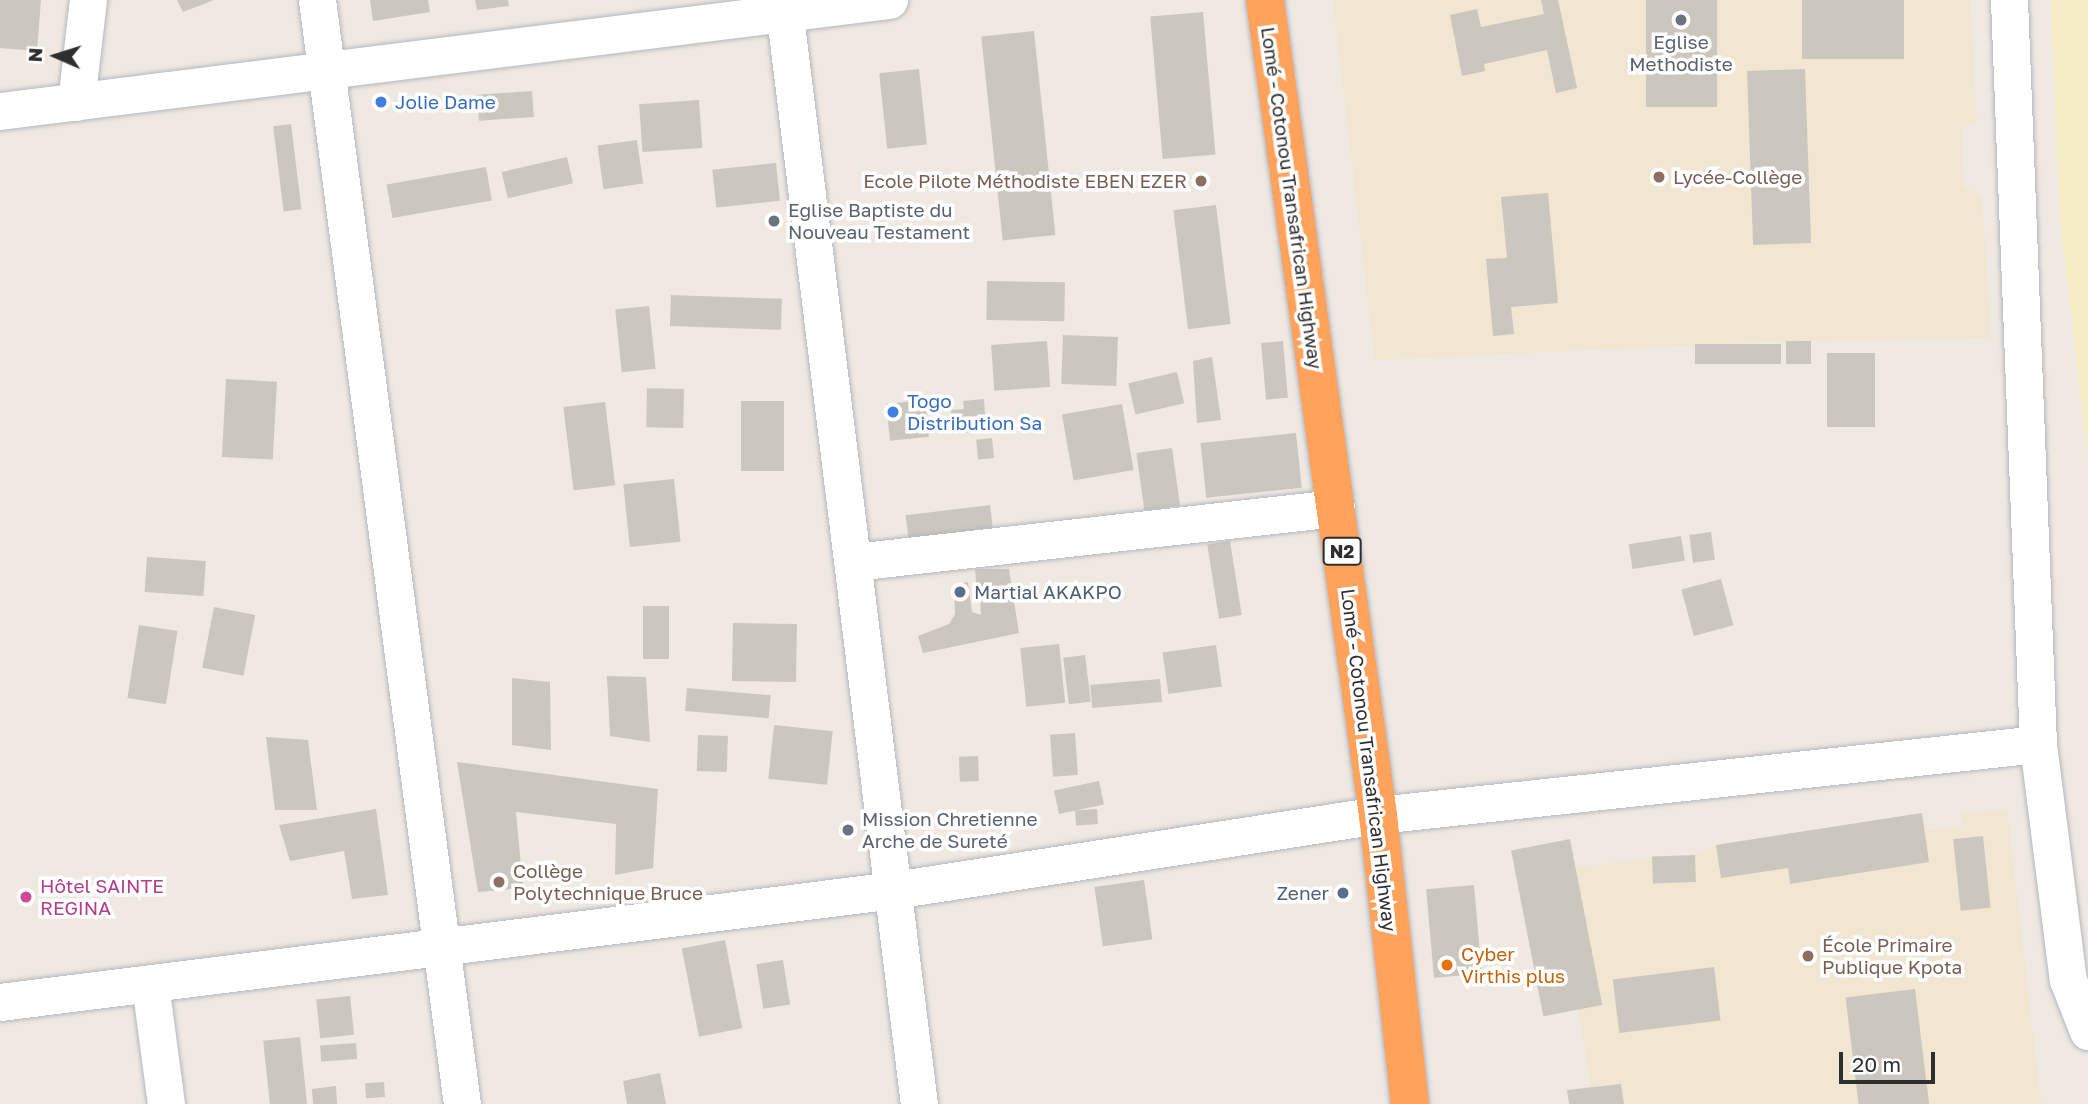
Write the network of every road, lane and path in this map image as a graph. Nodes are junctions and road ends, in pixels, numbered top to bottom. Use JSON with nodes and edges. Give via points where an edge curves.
{"nodes":[{"id":1,"x":88,"y":0,"type":"edge"},
{"id":2,"x":317,"y":0,"type":"edge"},
{"id":3,"x":889,"y":0,"type":"edge"},
{"id":4,"x":1265,"y":0,"type":"edge"},
{"id":5,"x":2009,"y":0,"type":"edge"},
{"id":6,"x":785,"y":7,"type":"edge"},
{"id":7,"x":327,"y":70,"type":"junction"},
{"id":8,"x":76,"y":102,"type":"junction"},
{"id":9,"x":0,"y":111,"type":"edge"},
{"id":10,"x":1336,"y":508,"type":"junction"},
{"id":11,"x":853,"y":562,"type":"junction"},
{"id":12,"x":2038,"y":744,"type":"junction"},
{"id":13,"x":1378,"y":815,"type":"junction"},
{"id":14,"x":894,"y":890,"type":"junction"},
{"id":15,"x":443,"y":948,"type":"junction"},
{"id":16,"x":150,"y":984,"type":"junction"},
{"id":17,"x":0,"y":1002,"type":"edge"},
{"id":18,"x":2088,"y":1031,"type":"edge"},
{"id":19,"x":166,"y":1104,"type":"edge"},
{"id":20,"x":462,"y":1104,"type":"edge"},
{"id":21,"x":919,"y":1104,"type":"edge"},
{"id":22,"x":1410,"y":1104,"type":"edge"}],
"edges":[{"from":1,"to":8,"type":"street"},
{"from":2,"to":7,"type":"street"},
{"from":3,"to":6,"type":"street"},
{"from":4,"to":10,"type":"highway","name":"Lomé - Cotonou Transafrican Highway","number":"N2"},
{"from":5,"to":12,"type":"street"},
{"from":6,"to":7,"type":"street"},
{"from":6,"to":11,"type":"street"},
{"from":7,"to":8,"type":"street"},
{"from":7,"to":15,"type":"street"},
{"from":8,"to":9,"type":"street"},
{"from":10,"to":11,"type":"street"},
{"from":10,"to":13,"type":"highway","name":"Lomé - Cotonou Transafrican Highway","number":"N2"},
{"from":11,"to":14,"type":"street"},
{"from":12,"to":13,"type":"street"},
{"from":12,"to":18,"type":"street","via":[[2068,980]]},
{"from":13,"to":14,"type":"street"},
{"from":13,"to":22,"type":"highway","name":"Lomé - Cotonou Transafrican Highway","number":"N2"},
{"from":14,"to":15,"type":"street"},
{"from":14,"to":21,"type":"street"},
{"from":15,"to":16,"type":"street"},
{"from":15,"to":20,"type":"street"},
{"from":16,"to":17,"type":"street"},
{"from":16,"to":19,"type":"street"}]}
